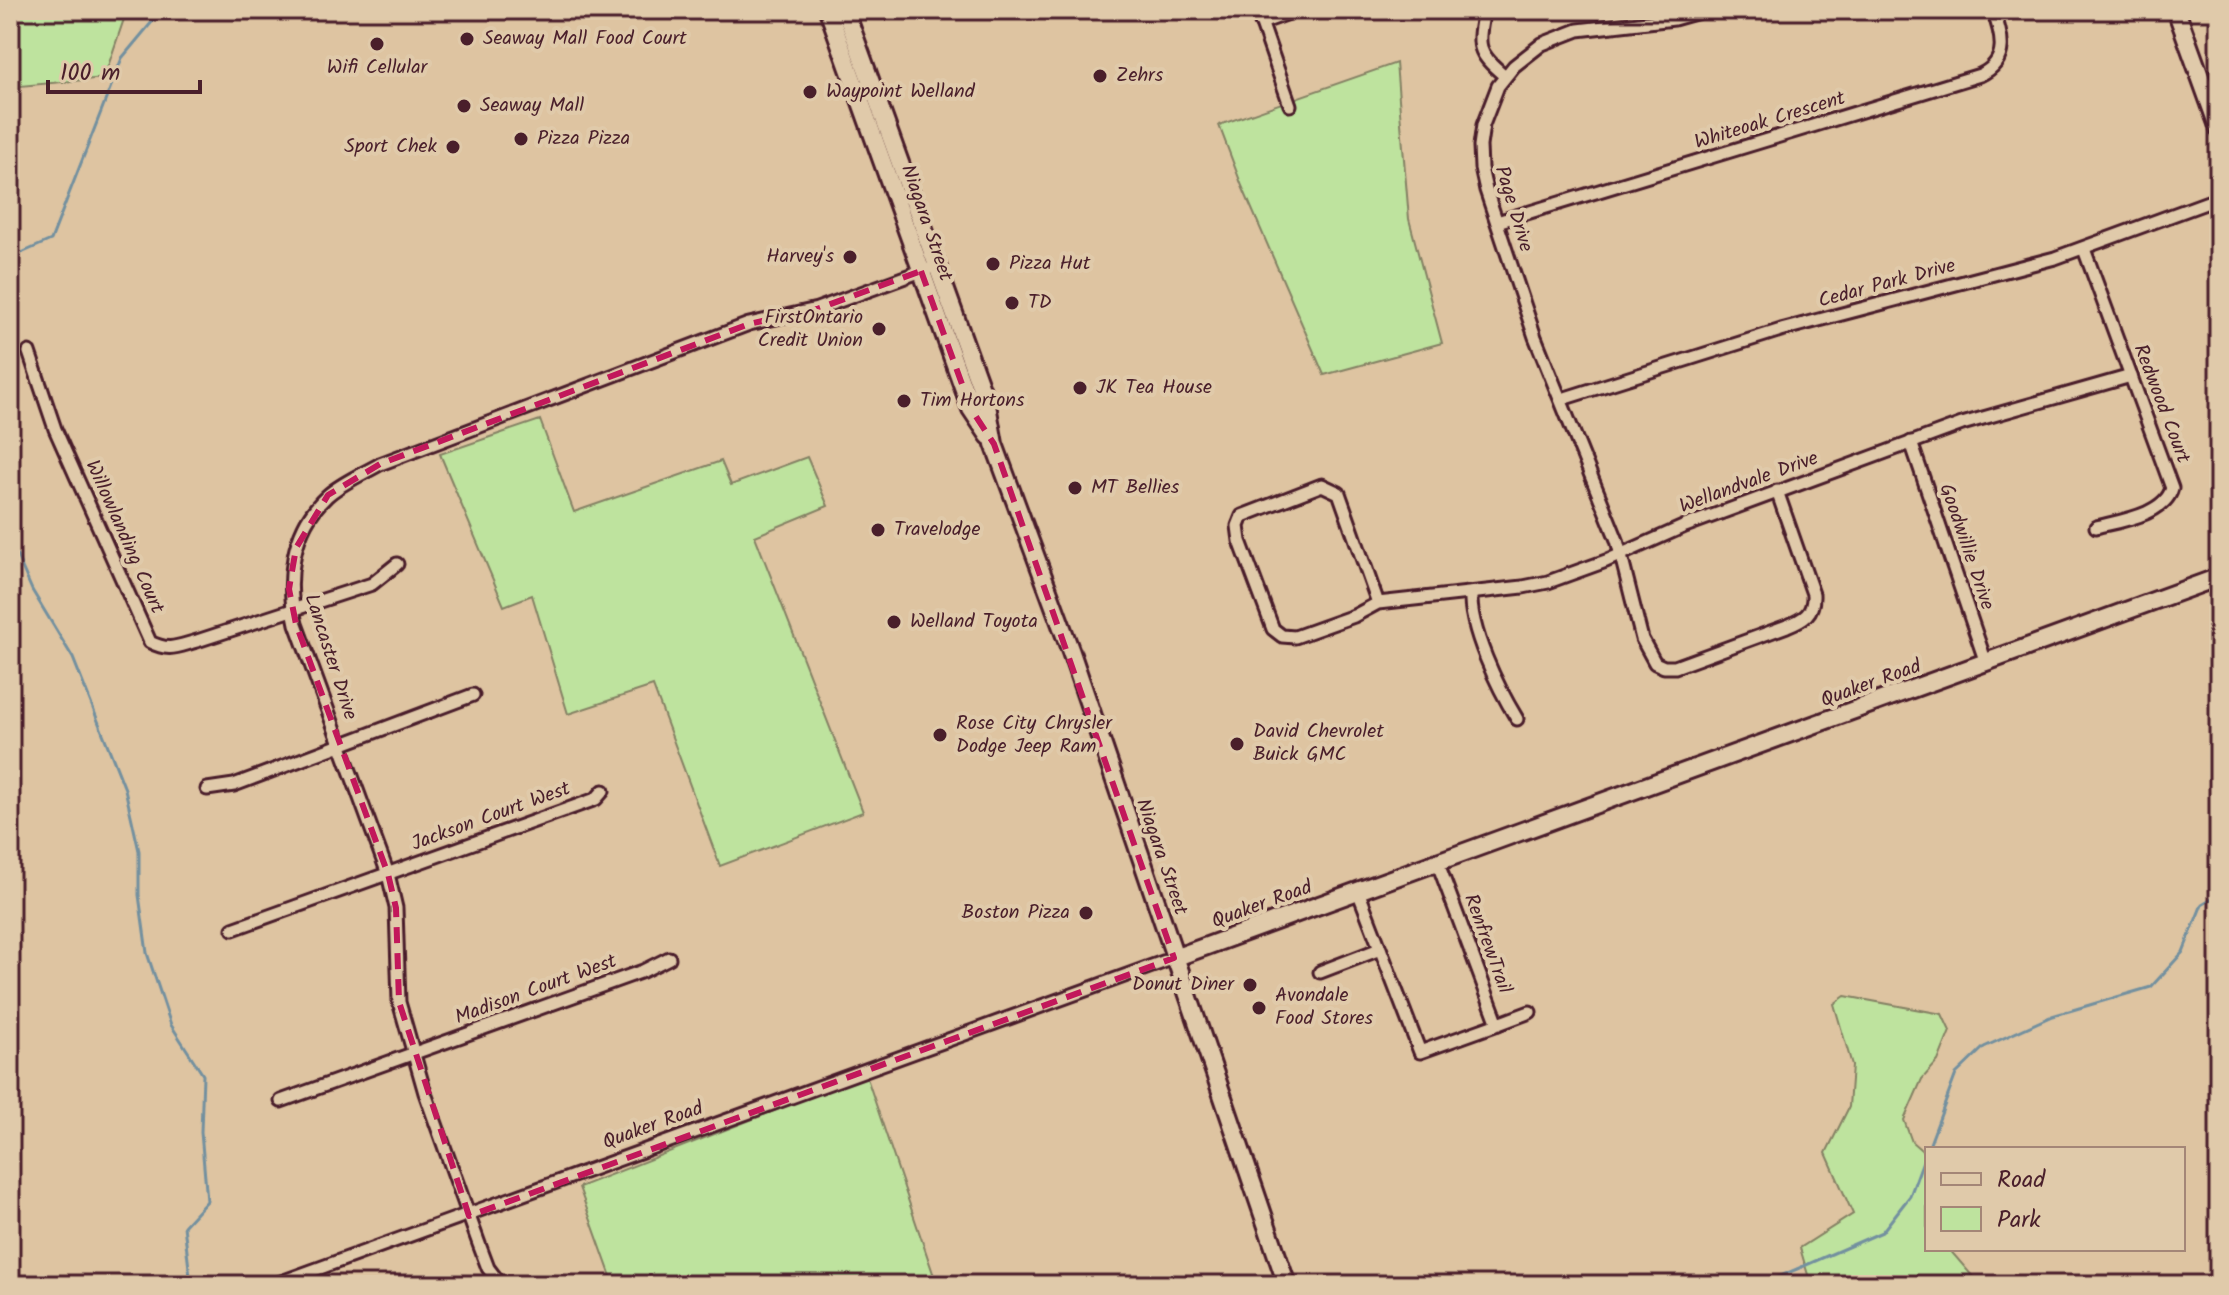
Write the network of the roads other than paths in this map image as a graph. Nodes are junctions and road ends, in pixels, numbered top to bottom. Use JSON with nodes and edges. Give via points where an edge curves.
{"nodes":[{"id":1,"x":828,"y":10,"type":"edge"},
{"id":2,"x":845,"y":10,"type":"edge"},
{"id":3,"x":1257,"y":10,"type":"edge"},
{"id":4,"x":1297,"y":10,"type":"edge"},
{"id":5,"x":1484,"y":10,"type":"edge"},
{"id":6,"x":1706,"y":10,"type":"edge"},
{"id":7,"x":1993,"y":10,"type":"edge"},
{"id":8,"x":2176,"y":10,"type":"edge"},
{"id":9,"x":1261,"y":23,"type":"junction"},
{"id":10,"x":1505,"y":76,"type":"junction"},
{"id":11,"x":1290,"y":105,"type":"dead end"},
{"id":12,"x":2219,"y":129,"type":"edge"},
{"id":13,"x":2219,"y":198,"type":"edge"},
{"id":14,"x":1497,"y":222,"type":"junction"},
{"id":15,"x":2084,"y":249,"type":"junction"},
{"id":16,"x":937,"y":265,"type":"junction"},
{"id":17,"x":921,"y":271,"type":"junction"},
{"id":18,"x":29,"y":352,"type":"dead end"},
{"id":19,"x":2131,"y":376,"type":"junction"},
{"id":20,"x":1562,"y":399,"type":"junction"},
{"id":21,"x":1911,"y":442,"type":"junction"},
{"id":22,"x":994,"y":444,"type":"junction"},
{"id":23,"x":1777,"y":491,"type":"junction"},
{"id":24,"x":2096,"y":527,"type":"dead end"},
{"id":25,"x":1621,"y":555,"type":"junction"},
{"id":26,"x":397,"y":564,"type":"dead end"},
{"id":27,"x":2219,"y":577,"type":"edge"},
{"id":28,"x":1471,"y":593,"type":"junction"},
{"id":29,"x":1378,"y":603,"type":"junction"},
{"id":30,"x":292,"y":610,"type":"junction"},
{"id":31,"x":1986,"y":663,"type":"junction"},
{"id":32,"x":473,"y":695,"type":"dead end"},
{"id":33,"x":1517,"y":719,"type":"dead end"},
{"id":34,"x":340,"y":745,"type":"junction"},
{"id":35,"x":207,"y":789,"type":"dead end"},
{"id":36,"x":603,"y":791,"type":"dead end"},
{"id":37,"x":1437,"y":861,"type":"junction"},
{"id":38,"x":388,"y":874,"type":"junction"},
{"id":39,"x":1358,"y":891,"type":"junction"},
{"id":40,"x":233,"y":929,"type":"dead end"},
{"id":41,"x":1380,"y":949,"type":"junction"},
{"id":42,"x":669,"y":958,"type":"dead end"},
{"id":43,"x":1174,"y":958,"type":"junction"},
{"id":44,"x":1320,"y":972,"type":"dead end"},
{"id":45,"x":1530,"y":1012,"type":"dead end"},
{"id":46,"x":1498,"y":1024,"type":"junction"},
{"id":47,"x":413,"y":1054,"type":"junction"},
{"id":48,"x":281,"y":1101,"type":"dead end"},
{"id":49,"x":469,"y":1216,"type":"junction"},
{"id":50,"x":273,"y":1285,"type":"edge"},
{"id":51,"x":501,"y":1285,"type":"edge"},
{"id":52,"x":1287,"y":1285,"type":"edge"}],
"edges":[{"from":1,"to":17,"type":"main road","name":"Niagara Street"},
{"from":2,"to":16,"type":"main road","name":"Niagara Street"},
{"from":3,"to":9,"type":"street"},
{"from":4,"to":9,"type":"street"},
{"from":5,"to":10,"type":"street","via":[[1479,47]]},
{"from":6,"to":10,"type":"street","name":"Page Drive","via":[[1568,33],[1536,48]]},
{"from":7,"to":14,"type":"street","name":"Whiteoak Crescent","via":[[2002,50],[1991,69],[1980,75]]},
{"from":8,"to":12,"type":"main road"},
{"from":9,"to":11,"type":"street"},
{"from":10,"to":14,"type":"street","name":"Page Drive","via":[[1488,108],[1480,146],[1483,179]]},
{"from":13,"to":15,"type":"street","name":"Cedar Park Drive"},
{"from":14,"to":20,"type":"street","name":"Page Drive"},
{"from":15,"to":19,"type":"street","name":"Redwood Court"},
{"from":15,"to":20,"type":"street","name":"Cedar Park Drive","via":[[1781,330]]},
{"from":16,"to":17,"type":"street","name":"Lancaster Drive"},
{"from":16,"to":22,"type":"main road","name":"Niagara Street","via":[[987,405]]},
{"from":17,"to":22,"type":"main road","name":"Niagara Street","via":[[971,409]]},
{"from":17,"to":30,"type":"street","name":"Lancaster Drive","via":[[817,309],[749,324],[380,464],[328,495],[315,509],[292,563]]},
{"from":18,"to":30,"type":"street","name":"Willowlanding Court","via":[[55,429],[150,642],[171,648]]},
{"from":19,"to":21,"type":"street","name":"Wellandvale Drive","via":[[1987,415]]},
{"from":19,"to":24,"type":"street","name":"Redwood Court","via":[[2171,493],[2155,508]]},
{"from":20,"to":25,"type":"street","name":"Page Drive"},
{"from":21,"to":23,"type":"street","name":"Wellandvale Drive"},
{"from":21,"to":31,"type":"street","name":"Goodwillie Drive"},
{"from":22,"to":43,"type":"main road","name":"Niagara Street"},
{"from":23,"to":25,"type":"street","name":"Wellandvale Drive"},
{"from":23,"to":25,"type":"street","name":"Page Drive","via":[[1813,594],[1809,613],[1787,626],[1675,667],[1659,665],[1642,639]]},
{"from":25,"to":28,"type":"street","name":"Wellandvale Drive","via":[[1536,585]]},
{"from":26,"to":30,"type":"street","via":[[372,584]]},
{"from":27,"to":31,"type":"main road","name":"Quaker Road"},
{"from":28,"to":29,"type":"street","name":"Wellandvale Drive"},
{"from":28,"to":33,"type":"street","via":[[1470,607],[1496,682]]},
{"from":29,"to":29,"type":"street","name":"Wellandvale Drive","via":[[1339,493],[1322,485],[1242,516],[1240,541],[1273,629],[1282,636],[1295,637]]},
{"from":30,"to":34,"type":"street","name":"Lancaster Drive"},
{"from":31,"to":37,"type":"main road","name":"Quaker Road"},
{"from":32,"to":34,"type":"street"},
{"from":34,"to":35,"type":"street","via":[[234,785]]},
{"from":34,"to":38,"type":"street","name":"Lancaster Drive"},
{"from":36,"to":38,"type":"street","name":"Jackson Court West","via":[[596,799]]},
{"from":37,"to":39,"type":"main road","name":"Quaker Road"},
{"from":37,"to":46,"type":"street","name":"RenfrewTrail"},
{"from":38,"to":40,"type":"street","name":"Jackson Court West"},
{"from":38,"to":47,"type":"street","name":"Lancaster Drive","via":[[396,908],[399,1002]]},
{"from":39,"to":41,"type":"street","name":"RenfrewTrail"},
{"from":39,"to":43,"type":"main road","name":"Quaker Road"},
{"from":41,"to":44,"type":"street"},
{"from":41,"to":46,"type":"street","name":"RenfrewTrail","via":[[1420,1052]]},
{"from":42,"to":47,"type":"street","name":"Madison Court West"},
{"from":43,"to":49,"type":"street","name":"Quaker Road"},
{"from":43,"to":52,"type":"main road","name":"Niagara Street"},
{"from":45,"to":46,"type":"street"},
{"from":47,"to":48,"type":"street","name":"Madison Court West"},
{"from":47,"to":49,"type":"street","name":"Lancaster Drive"},
{"from":49,"to":50,"type":"street","name":"Quaker Road"},
{"from":49,"to":51,"type":"street","name":"Lancaster Drive","via":[[488,1268]]}]}
